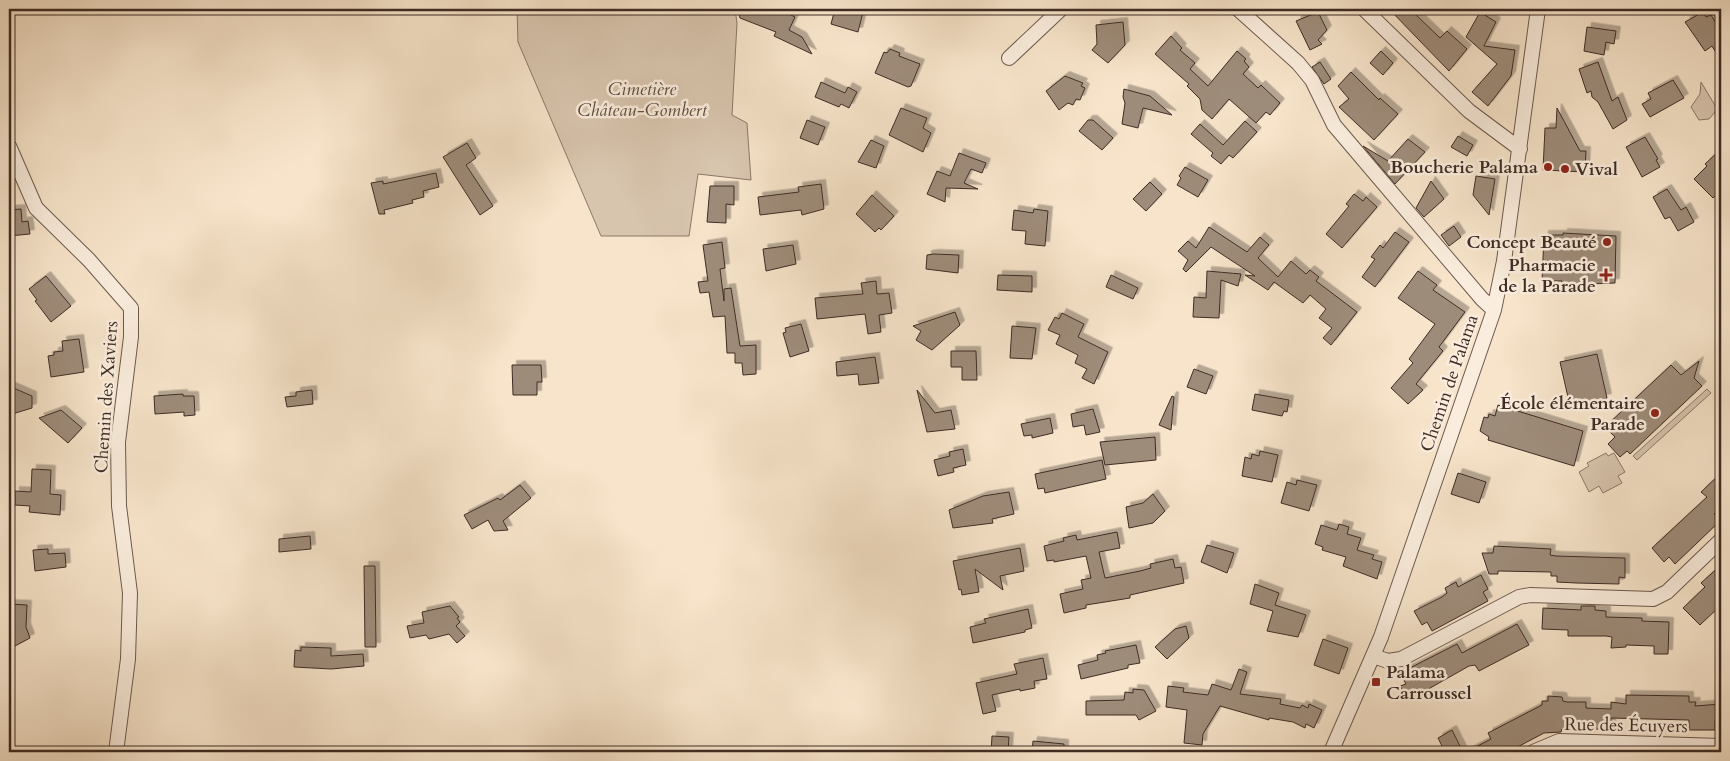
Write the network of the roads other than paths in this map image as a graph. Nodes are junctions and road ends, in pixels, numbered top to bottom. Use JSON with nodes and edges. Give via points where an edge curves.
{"nodes":[{"id":1,"x":1061,"y":9,"type":"edge"},
{"id":2,"x":1238,"y":9,"type":"edge"},
{"id":3,"x":1364,"y":9,"type":"edge"},
{"id":4,"x":1538,"y":9,"type":"edge"},
{"id":5,"x":1009,"y":58,"type":"dead end"},
{"id":6,"x":9,"y":146,"type":"edge"},
{"id":7,"x":1520,"y":149,"type":"junction"},
{"id":8,"x":1494,"y":310,"type":"junction"},
{"id":9,"x":1721,"y":540,"type":"edge"},
{"id":10,"x":1373,"y":656,"type":"junction"},
{"id":11,"x":1721,"y":746,"type":"edge"},
{"id":12,"x":116,"y":752,"type":"edge"},
{"id":13,"x":1331,"y":752,"type":"edge"},
{"id":14,"x":1533,"y":752,"type":"edge"}],
"edges":[{"from":1,"to":5,"type":"street"},
{"from":2,"to":8,"type":"street","via":[[1298,63],[1312,80],[1334,125]]},
{"from":3,"to":7,"type":"street","via":[[1469,111]]},
{"from":4,"to":7,"type":"street","name":"Chemin de Palama"},
{"from":6,"to":12,"type":"street","name":"Chemin des Xaviers","via":[[36,208],[89,260],[130,308],[131,337],[118,442],[119,506],[130,593],[128,660]]},
{"from":7,"to":8,"type":"street","name":"Chemin de Palama"},
{"from":8,"to":10,"type":"street","name":"Chemin de Palama"},
{"from":9,"to":10,"type":"street","via":[[1666,592],[1653,599],[1519,597],[1401,659],[1388,661]]},
{"from":10,"to":13,"type":"street","name":"Chemin de Palama"},
{"from":11,"to":14,"type":"street","name":"Rue des Écuyers","via":[[1559,741]]}]}
